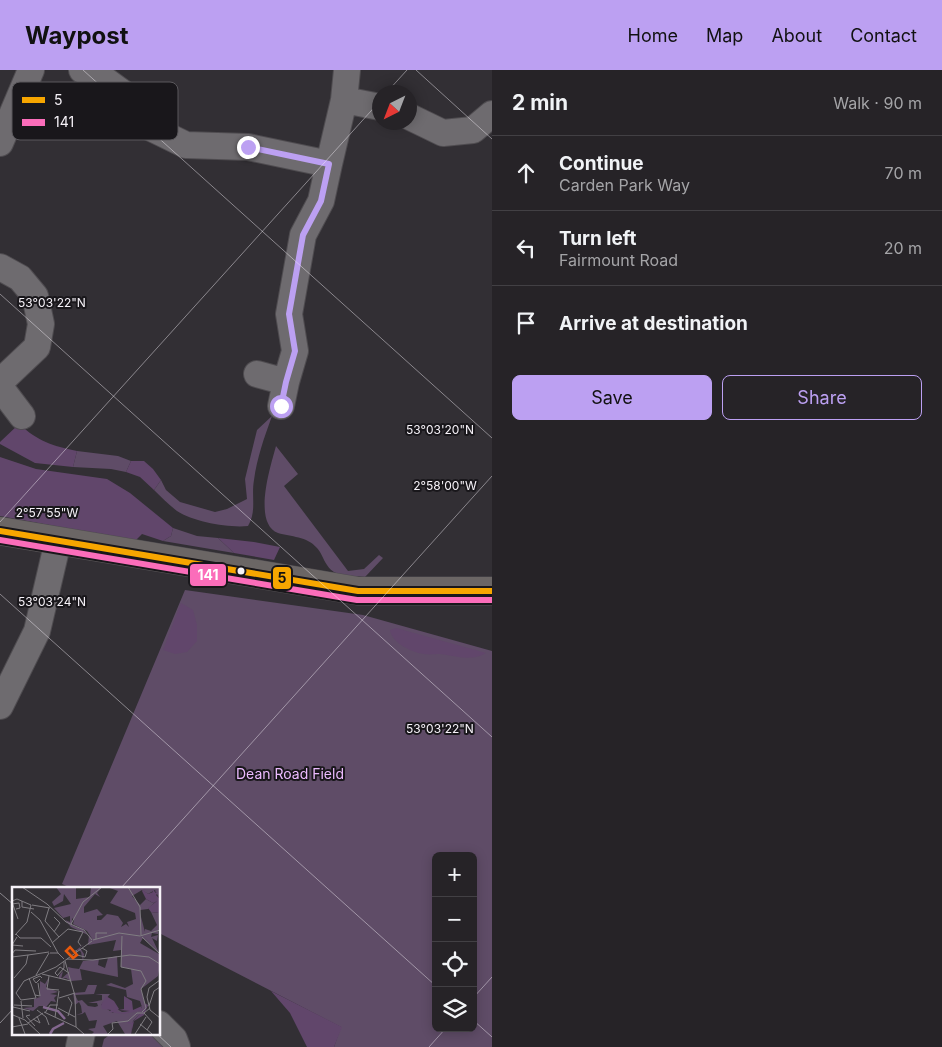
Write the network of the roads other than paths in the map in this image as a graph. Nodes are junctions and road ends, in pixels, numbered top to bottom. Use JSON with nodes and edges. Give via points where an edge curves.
{"nodes":[{"id":1,"x":32,"y":70,"type":"edge"},
{"id":2,"x":82,"y":70,"type":"edge"},
{"id":3,"x":347,"y":70,"type":"edge"},
{"id":4,"x":27,"y":82,"type":"edge"},
{"id":5,"x":108,"y":82,"type":"edge"},
{"id":6,"x":344,"y":100,"type":"junction"},
{"id":7,"x":372,"y":105,"type":"edge"},
{"id":8,"x":492,"y":114,"type":"edge"},
{"id":9,"x":12,"y":116,"type":"edge"},
{"id":10,"x":417,"y":120,"type":"edge"},
{"id":11,"x":176,"y":140,"type":"edge"},
{"id":12,"x":0,"y":143,"type":"edge"},
{"id":13,"x":329,"y":164,"type":"junction"},
{"id":14,"x":0,"y":267,"type":"edge"},
{"id":15,"x":257,"y":374,"type":"dead end"},
{"id":16,"x":0,"y":382,"type":"edge"},
{"id":17,"x":0,"y":387,"type":"edge"},
{"id":18,"x":22,"y":416,"type":"dead end"},
{"id":19,"x":0,"y":531,"type":"edge"},
{"id":20,"x":58,"y":541,"type":"junction"},
{"id":21,"x":492,"y":591,"type":"edge"},
{"id":22,"x":0,"y":706,"type":"edge"},
{"id":23,"x":160,"y":1025,"type":"edge"},
{"id":24,"x":82,"y":1034,"type":"edge"},
{"id":25,"x":79,"y":1047,"type":"edge"},
{"id":26,"x":177,"y":1047,"type":"edge"}],
"edges":[{"from":1,"to":4,"type":"street"},
{"from":2,"to":5,"type":"street","via":[[94,72]]},
{"from":3,"to":6,"type":"street"},
{"from":6,"to":7,"type":"street"},
{"from":6,"to":13,"type":"street"},
{"from":8,"to":10,"type":"street","via":[[473,130],[444,133]]},
{"from":9,"to":12,"type":"street"},
{"from":11,"to":13,"type":"street","via":[[186,145],[248,147]]},
{"from":13,"to":15,"type":"street","via":[[321,201],[301,245],[289,314],[295,351],[284,394]]},
{"from":14,"to":16,"type":"street","via":[[20,278],[35,296],[41,324],[37,347]]},
{"from":17,"to":18,"type":"street"},
{"from":19,"to":20,"type":"main road"},
{"from":20,"to":21,"type":"main road","via":[[358,591]]},
{"from":20,"to":22,"type":"street","via":[[37,630]]},
{"from":23,"to":26,"type":"street","via":[[174,1039]]},
{"from":24,"to":25,"type":"street"}]}
